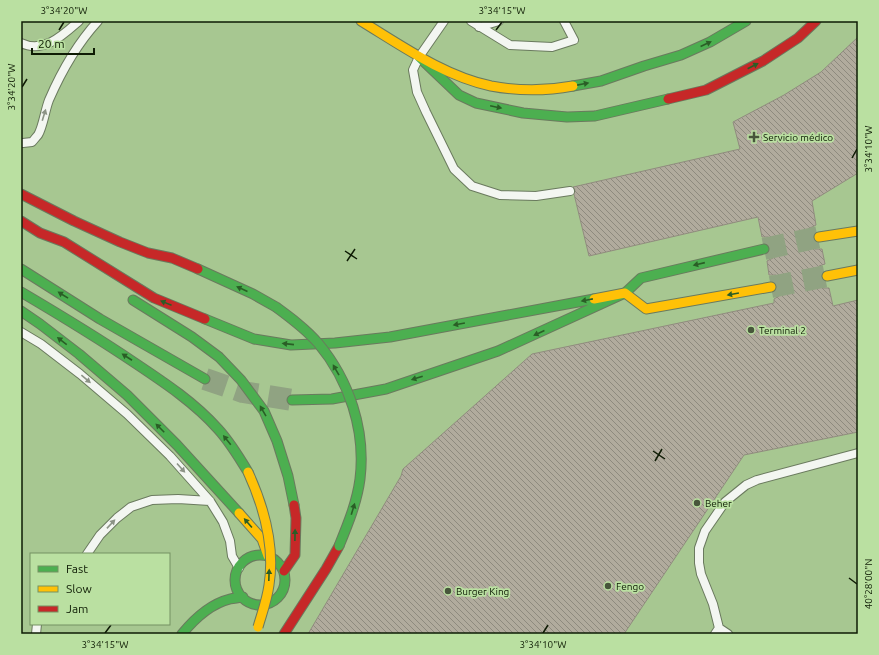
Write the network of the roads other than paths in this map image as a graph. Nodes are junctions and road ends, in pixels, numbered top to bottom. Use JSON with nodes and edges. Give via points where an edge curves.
{"nodes":[{"id":1,"x":79,"y":21,"type":"edge"},
{"id":2,"x":98,"y":21,"type":"edge"},
{"id":3,"x":361,"y":21,"type":"edge"},
{"id":4,"x":444,"y":21,"type":"edge"},
{"id":5,"x":471,"y":21,"type":"edge"},
{"id":6,"x":499,"y":21,"type":"edge"},
{"id":7,"x":564,"y":21,"type":"edge"},
{"id":8,"x":746,"y":21,"type":"edge"},
{"id":9,"x":816,"y":21,"type":"edge"},
{"id":10,"x":480,"y":27,"type":"junction"},
{"id":11,"x":21,"y":43,"type":"edge"},
{"id":12,"x":419,"y":57,"type":"junction"},
{"id":13,"x":21,"y":143,"type":"edge"},
{"id":14,"x":570,"y":191,"type":"dead end"},
{"id":15,"x":21,"y":194,"type":"edge"},
{"id":16,"x":21,"y":221,"type":"edge"},
{"id":17,"x":858,"y":231,"type":"edge"},
{"id":18,"x":40,"y":233,"type":"junction"},
{"id":19,"x":819,"y":237,"type":"tunnel mouth"},
{"id":20,"x":53,"y":247,"type":"dead end"},
{"id":21,"x":764,"y":249,"type":"tunnel mouth"},
{"id":22,"x":21,"y":269,"type":"edge"},
{"id":23,"x":858,"y":270,"type":"edge"},
{"id":24,"x":827,"y":276,"type":"tunnel mouth"},
{"id":25,"x":771,"y":287,"type":"tunnel mouth"},
{"id":26,"x":21,"y":292,"type":"edge"},
{"id":27,"x":625,"y":293,"type":"junction"},
{"id":28,"x":124,"y":294,"type":"dead end"},
{"id":29,"x":21,"y":311,"type":"edge"},
{"id":30,"x":21,"y":332,"type":"edge"},
{"id":31,"x":205,"y":379,"type":"tunnel mouth"},
{"id":32,"x":292,"y":400,"type":"tunnel mouth"},
{"id":33,"x":858,"y":453,"type":"edge"},
{"id":34,"x":210,"y":501,"type":"junction"},
{"id":35,"x":87,"y":553,"type":"edge"},
{"id":36,"x":268,"y":556,"type":"junction"},
{"id":37,"x":238,"y":568,"type":"junction"},
{"id":38,"x":284,"y":571,"type":"junction"},
{"id":39,"x":243,"y":597,"type":"junction"},
{"id":40,"x":717,"y":631,"type":"edge"},
{"id":41,"x":182,"y":634,"type":"edge"},
{"id":42,"x":256,"y":634,"type":"edge"},
{"id":43,"x":284,"y":634,"type":"edge"},
{"id":44,"x":728,"y":634,"type":"edge"}],
"edges":[{"from":1,"to":11,"type":"lane","via":[[59,38],[43,46]]},
{"from":13,"to":2,"type":"lane","one_way":true,"via":[[32,142],[38,134],[62,72],[72,54]]},
{"from":3,"to":12,"type":"street"},
{"from":4,"to":12,"type":"lane"},
{"from":5,"to":10,"type":"lane"},
{"from":6,"to":10,"type":"lane"},
{"from":7,"to":10,"type":"lane","via":[[574,40],[552,47],[510,45]]},
{"from":12,"to":8,"type":"street","one_way":true,"via":[[451,73],[510,89],[571,87],[597,82],[672,58],[709,43]]},
{"from":12,"to":9,"type":"street","one_way":true,"via":[[459,95],[476,103],[523,113],[567,117],[595,116],[706,90],[763,61],[798,38]]},
{"from":12,"to":14,"type":"lane","via":[[413,70],[417,92],[454,169],[472,186],[500,195],[536,196]]},
{"from":43,"to":15,"type":"street","one_way":true,"bridge":true,"via":[[339,546],[348,525],[360,478],[359,433],[353,406],[333,364],[317,342],[299,325],[276,307],[253,294],[172,258],[148,253],[120,242]]},
{"from":16,"to":18,"type":"street"},
{"from":17,"to":19,"type":"street"},
{"from":18,"to":20,"type":"street"},
{"from":27,"to":18,"type":"street","one_way":true,"via":[[390,336],[291,345],[254,339],[154,298],[64,242]]},
{"from":21,"to":27,"type":"street","one_way":true,"via":[[641,278]]},
{"from":31,"to":22,"type":"street","one_way":true,"via":[[100,319]]},
{"from":23,"to":24,"type":"street"},
{"from":25,"to":27,"type":"street","one_way":true,"via":[[646,309]]},
{"from":42,"to":26,"type":"street","one_way":true,"bridge":true,"via":[[270,580],[270,560],[263,510],[256,487],[236,450],[204,414],[167,384]]},
{"from":27,"to":32,"type":"street","one_way":true,"via":[[498,351],[386,388],[332,399]]},
{"from":38,"to":28,"type":"street","one_way":true,"via":[[295,555],[296,518],[288,476],[264,411],[242,380],[219,357]]},
{"from":36,"to":29,"type":"street","one_way":true,"via":[[262,539],[177,445],[79,354]]},
{"from":30,"to":34,"type":"lane","one_way":true,"via":[[80,374],[127,414],[170,456]]},
{"from":33,"to":40,"type":"lane","via":[[757,480],[725,502],[706,531],[699,548],[701,574],[713,604]]},
{"from":35,"to":34,"type":"lane","one_way":true,"via":[[116,518],[131,507],[152,500]]},
{"from":34,"to":37,"type":"lane","via":[[224,522],[232,556]]},
{"from":36,"to":37,"type":"street","via":[[253,556]]},
{"from":36,"to":38,"type":"street","via":[[278,562]]},
{"from":37,"to":39,"type":"street","via":[[237,587]]},
{"from":38,"to":39,"type":"street","via":[[285,586],[278,597],[265,604],[256,604]]},
{"from":39,"to":41,"type":"street","via":[[230,599],[209,608]]},
{"from":40,"to":44,"type":"lane"}]}
